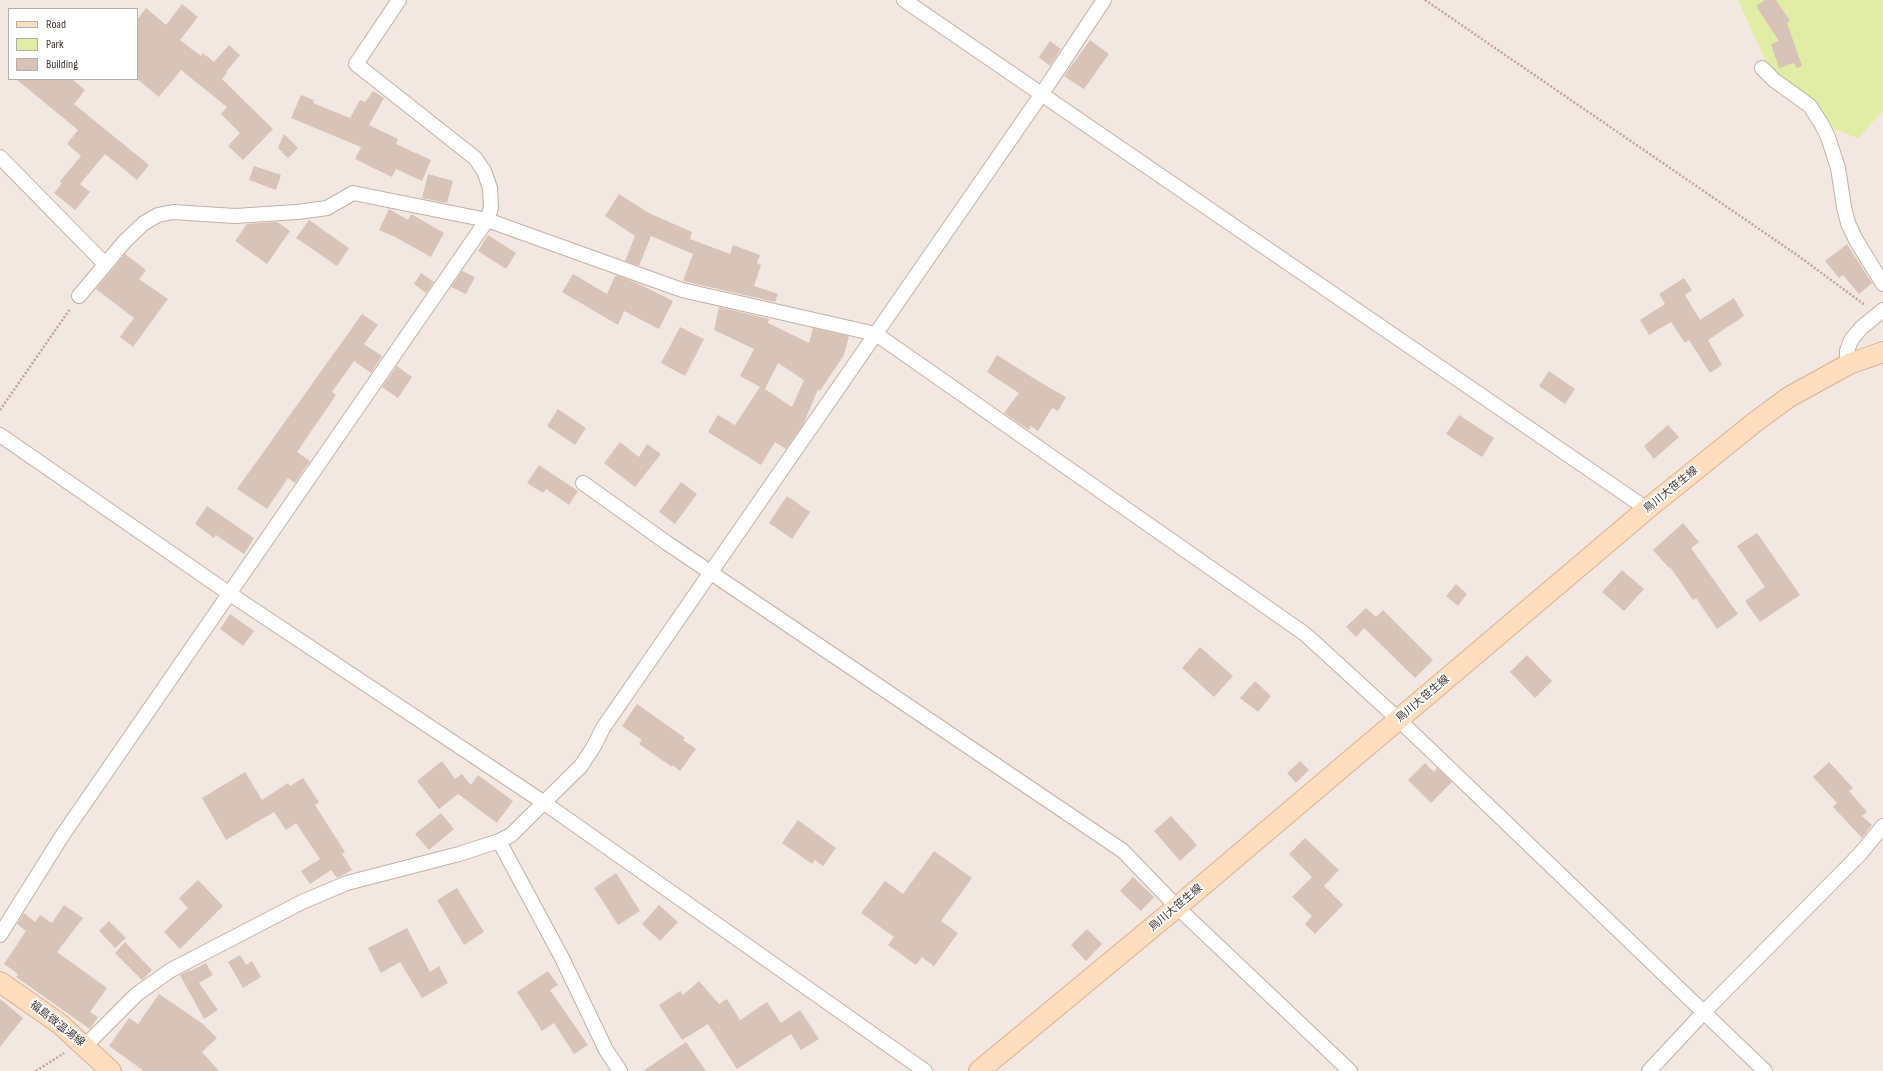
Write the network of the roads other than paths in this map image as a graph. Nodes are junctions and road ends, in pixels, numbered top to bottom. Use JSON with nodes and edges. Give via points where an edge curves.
{"nodes":[{"id":1,"x":399,"y":0,"type":"edge"},
{"id":2,"x":904,"y":0,"type":"edge"},
{"id":3,"x":1104,"y":0,"type":"edge"},
{"id":4,"x":1762,"y":68,"type":"dead end"},
{"id":5,"x":1041,"y":95,"type":"junction"},
{"id":6,"x":0,"y":157,"type":"edge"},
{"id":7,"x":487,"y":220,"type":"junction"},
{"id":8,"x":105,"y":264,"type":"junction"},
{"id":9,"x":1883,"y":284,"type":"edge"},
{"id":10,"x":80,"y":296,"type":"road end"},
{"id":11,"x":1880,"y":312,"type":"edge"},
{"id":12,"x":876,"y":334,"type":"junction"},
{"id":13,"x":1883,"y":352,"type":"edge"},
{"id":14,"x":1847,"y":365,"type":"junction"},
{"id":15,"x":0,"y":435,"type":"edge"},
{"id":16,"x":583,"y":483,"type":"dead end"},
{"id":17,"x":1647,"y":509,"type":"junction"},
{"id":18,"x":711,"y":573,"type":"junction"},
{"id":19,"x":230,"y":594,"type":"junction"},
{"id":20,"x":1398,"y":719,"type":"junction"},
{"id":21,"x":544,"y":802,"type":"junction"},
{"id":22,"x":1883,"y":826,"type":"edge"},
{"id":23,"x":499,"y":841,"type":"junction"},
{"id":24,"x":1178,"y":907,"type":"junction"},
{"id":25,"x":0,"y":935,"type":"edge"},
{"id":26,"x":0,"y":982,"type":"edge"},
{"id":27,"x":1703,"y":1013,"type":"junction"},
{"id":28,"x":82,"y":1043,"type":"junction"},
{"id":29,"x":111,"y":1071,"type":"edge"},
{"id":30,"x":620,"y":1071,"type":"edge"},
{"id":31,"x":925,"y":1071,"type":"edge"},
{"id":32,"x":980,"y":1071,"type":"edge"},
{"id":33,"x":1350,"y":1071,"type":"edge"},
{"id":34,"x":1649,"y":1071,"type":"edge"},
{"id":35,"x":1765,"y":1071,"type":"edge"}],
"edges":[{"from":1,"to":7,"type":"street","via":[[356,64],[475,158],[484,171],[490,188],[491,208]]},
{"from":2,"to":5,"type":"street"},
{"from":3,"to":5,"type":"street"},
{"from":4,"to":9,"type":"street","via":[[1810,106],[1822,125],[1838,168],[1848,223]]},
{"from":5,"to":12,"type":"street"},
{"from":5,"to":17,"type":"street"},
{"from":6,"to":8,"type":"street"},
{"from":7,"to":8,"type":"street","via":[[353,193],[327,208],[297,212],[235,216],[173,212],[158,215],[144,223]]},
{"from":7,"to":12,"type":"street","via":[[682,290]]},
{"from":7,"to":19,"type":"street"},
{"from":8,"to":10,"type":"street"},
{"from":11,"to":14,"type":"street","via":[[1851,340],[1847,351]]},
{"from":12,"to":18,"type":"street"},
{"from":12,"to":20,"type":"street","via":[[1305,634]]},
{"from":13,"to":14,"type":"street","name":"鳥川大笹生線"},
{"from":14,"to":17,"type":"street","name":"鳥川大笹生線","via":[[1783,401]]},
{"from":15,"to":19,"type":"street"},
{"from":16,"to":18,"type":"street"},
{"from":17,"to":20,"type":"street","name":"鳥川大笹生線"},
{"from":18,"to":21,"type":"street","via":[[603,728],[585,761]]},
{"from":18,"to":24,"type":"street","via":[[1123,851]]},
{"from":19,"to":21,"type":"street"},
{"from":19,"to":25,"type":"street","via":[[62,836]]},
{"from":20,"to":24,"type":"street","name":"鳥川大笹生線"},
{"from":20,"to":27,"type":"street"},
{"from":21,"to":23,"type":"street","via":[[511,835]]},
{"from":21,"to":31,"type":"street"},
{"from":22,"to":27,"type":"street","via":[[1860,854]]},
{"from":23,"to":28,"type":"street","via":[[460,854],[347,883],[302,902],[171,970],[137,994]]},
{"from":23,"to":30,"type":"street","via":[[562,958],[606,1050]]},
{"from":24,"to":32,"type":"street","name":"鳥川大笹生線"},
{"from":24,"to":33,"type":"street"},
{"from":26,"to":28,"type":"street","name":"福島微温湯線","via":[[60,1024]]},
{"from":27,"to":34,"type":"street"},
{"from":27,"to":35,"type":"street"},
{"from":28,"to":29,"type":"street","name":"福島微温湯線"}]}
